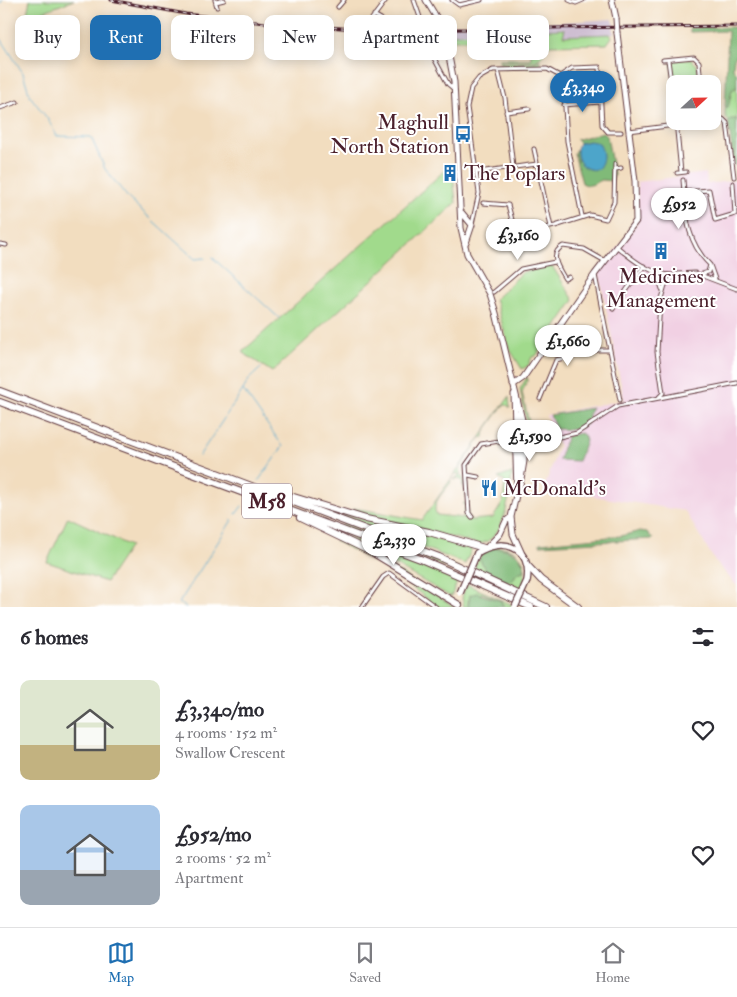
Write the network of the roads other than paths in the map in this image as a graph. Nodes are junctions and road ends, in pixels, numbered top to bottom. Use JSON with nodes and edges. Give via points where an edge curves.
{"nodes":[{"id":1,"x":224,"y":0,"type":"edge"},
{"id":2,"x":344,"y":0,"type":"edge"},
{"id":3,"x":386,"y":0,"type":"edge"},
{"id":4,"x":414,"y":0,"type":"edge"},
{"id":5,"x":426,"y":0,"type":"edge"},
{"id":6,"x":452,"y":0,"type":"edge"},
{"id":7,"x":481,"y":0,"type":"edge"},
{"id":8,"x":570,"y":0,"type":"edge"},
{"id":9,"x":584,"y":0,"type":"edge"},
{"id":10,"x":612,"y":0,"type":"edge"},
{"id":11,"x":215,"y":1,"type":"edge"},
{"id":12,"x":217,"y":7,"type":"dead end"},
{"id":13,"x":338,"y":7,"type":"dead end"},
{"id":14,"x":374,"y":15,"type":"edge"},
{"id":15,"x":419,"y":15,"type":"edge"},
{"id":16,"x":436,"y":60,"type":"edge"},
{"id":17,"x":663,"y":60,"type":"dead end"},
{"id":18,"x":668,"y":60,"type":"junction"},
{"id":19,"x":453,"y":70,"type":"junction"},
{"id":20,"x":498,"y":70,"type":"junction"},
{"id":21,"x":444,"y":75,"type":"junction"},
{"id":22,"x":670,"y":75,"type":"edge"},
{"id":23,"x":700,"y":75,"type":"edge"},
{"id":24,"x":560,"y":76,"type":"junction"},
{"id":25,"x":455,"y":90,"type":"junction"},
{"id":26,"x":17,"y":102,"type":"dead end"},
{"id":27,"x":600,"y":102,"type":"junction"},
{"id":28,"x":564,"y":105,"type":"junction"},
{"id":29,"x":0,"y":108,"type":"edge"},
{"id":30,"x":529,"y":109,"type":"dead end"},
{"id":31,"x":506,"y":112,"type":"junction"},
{"id":32,"x":721,"y":119,"type":"edge"},
{"id":33,"x":666,"y":125,"type":"edge"},
{"id":34,"x":676,"y":130,"type":"edge"},
{"id":35,"x":628,"y":131,"type":"junction"},
{"id":36,"x":621,"y":132,"type":"dead end"},
{"id":37,"x":534,"y":149,"type":"dead end"},
{"id":38,"x":537,"y":164,"type":"junction"},
{"id":39,"x":513,"y":167,"type":"junction"},
{"id":40,"x":621,"y":168,"type":"dead end"},
{"id":41,"x":735,"y":171,"type":"edge"},
{"id":42,"x":478,"y":172,"type":"junction"},
{"id":43,"x":686,"y":172,"type":"dead end"},
{"id":44,"x":734,"y":177,"type":"dead end"},
{"id":45,"x":683,"y":180,"type":"dead end"},
{"id":46,"x":732,"y":183,"type":"dead end"},
{"id":47,"x":684,"y":192,"type":"junction"},
{"id":48,"x":483,"y":204,"type":"dead end"},
{"id":49,"x":582,"y":216,"type":"junction"},
{"id":50,"x":466,"y":224,"type":"junction"},
{"id":51,"x":551,"y":227,"type":"junction"},
{"id":52,"x":468,"y":232,"type":"junction"},
{"id":53,"x":0,"y":244,"type":"edge"},
{"id":54,"x":6,"y":245,"type":"dead end"},
{"id":55,"x":465,"y":246,"type":"junction"},
{"id":56,"x":616,"y":246,"type":"junction"},
{"id":57,"x":555,"y":262,"type":"junction"},
{"id":58,"x":605,"y":262,"type":"junction"},
{"id":59,"x":710,"y":265,"type":"junction"},
{"id":60,"x":644,"y":266,"type":"junction"},
{"id":61,"x":657,"y":273,"type":"junction"},
{"id":62,"x":595,"y":274,"type":"junction"},
{"id":63,"x":678,"y":274,"type":"junction"},
{"id":64,"x":701,"y":274,"type":"junction"},
{"id":65,"x":570,"y":277,"type":"dead end"},
{"id":66,"x":716,"y":279,"type":"junction"},
{"id":67,"x":737,"y":289,"type":"edge"},
{"id":68,"x":662,"y":290,"type":"junction"},
{"id":69,"x":494,"y":292,"type":"dead end"},
{"id":70,"x":613,"y":309,"type":"dead end"},
{"id":71,"x":610,"y":350,"type":"junction"},
{"id":72,"x":526,"y":373,"type":"junction"},
{"id":73,"x":512,"y":377,"type":"junction"},
{"id":74,"x":737,"y":383,"type":"edge"},
{"id":75,"x":514,"y":387,"type":"junction"},
{"id":76,"x":0,"y":391,"type":"edge"},
{"id":77,"x":662,"y":393,"type":"junction"},
{"id":78,"x":667,"y":397,"type":"junction"},
{"id":79,"x":540,"y":398,"type":"dead end"},
{"id":80,"x":656,"y":399,"type":"junction"},
{"id":81,"x":620,"y":400,"type":"dead end"},
{"id":82,"x":0,"y":402,"type":"edge"},
{"id":83,"x":520,"y":441,"type":"junction"},
{"id":84,"x":468,"y":476,"type":"junction"},
{"id":85,"x":478,"y":477,"type":"dead end"},
{"id":86,"x":230,"y":478,"type":"junction"},
{"id":87,"x":517,"y":491,"type":"junction"},
{"id":88,"x":254,"y":496,"type":"junction"},
{"id":89,"x":472,"y":517,"type":"dead end"},
{"id":90,"x":511,"y":517,"type":"junction"},
{"id":91,"x":486,"y":547,"type":"junction"},
{"id":92,"x":522,"y":555,"type":"junction"},
{"id":93,"x":527,"y":565,"type":"junction"},
{"id":94,"x":459,"y":606,"type":"edge"},
{"id":95,"x":362,"y":607,"type":"edge"},
{"id":96,"x":436,"y":607,"type":"edge"},
{"id":97,"x":515,"y":607,"type":"edge"},
{"id":98,"x":530,"y":607,"type":"edge"},
{"id":99,"x":546,"y":607,"type":"edge"},
{"id":100,"x":578,"y":607,"type":"edge"}],
"edges":[{"from":1,"to":11,"type":"street"},
{"from":2,"to":13,"type":"street"},
{"from":3,"to":14,"type":"street"},
{"from":4,"to":15,"type":"street"},
{"from":5,"to":19,"type":"street","bridge":true,"via":[[438,20]]},
{"from":6,"to":7,"type":"street","via":[[459,5]]},
{"from":8,"to":9,"type":"street"},
{"from":10,"to":35,"type":"street","bridge":true},
{"from":11,"to":12,"type":"street"},
{"from":16,"to":21,"type":"street"},
{"from":17,"to":18,"type":"street"},
{"from":18,"to":22,"type":"street"},
{"from":18,"to":23,"type":"street","via":[[690,56],[697,59]]},
{"from":19,"to":21,"type":"street"},
{"from":19,"to":25,"type":"street"},
{"from":20,"to":24,"type":"street","via":[[547,69]]},
{"from":20,"to":31,"type":"street"},
{"from":20,"to":42,"type":"street","via":[[479,78],[468,98]]},
{"from":21,"to":25,"type":"street"},
{"from":24,"to":27,"type":"street","via":[[572,68],[599,66]]},
{"from":24,"to":28,"type":"street"},
{"from":25,"to":50,"type":"street","via":[[461,212]]},
{"from":26,"to":29,"type":"street"},
{"from":27,"to":28,"type":"street"},
{"from":27,"to":36,"type":"street","via":[[603,127],[612,134]]},
{"from":28,"to":49,"type":"street"},
{"from":30,"to":31,"type":"street"},
{"from":31,"to":39,"type":"street"},
{"from":32,"to":41,"type":"street","via":[[728,126]]},
{"from":33,"to":35,"type":"street"},
{"from":34,"to":43,"type":"street","via":[[679,172]]},
{"from":35,"to":56,"type":"street","via":[[637,214],[634,226]]},
{"from":37,"to":38,"type":"street"},
{"from":38,"to":39,"type":"street"},
{"from":38,"to":51,"type":"street"},
{"from":39,"to":42,"type":"street"},
{"from":40,"to":49,"type":"street","via":[[616,166],[614,202],[606,219]]},
{"from":41,"to":44,"type":"street"},
{"from":42,"to":50,"type":"street","via":[[476,214]]},
{"from":45,"to":47,"type":"street"},
{"from":46,"to":47,"type":"street","via":[[735,214],[715,220],[709,190]]},
{"from":47,"to":59,"type":"street","via":[[688,229],[698,253]]},
{"from":48,"to":51,"type":"street","via":[[508,205],[517,234]]},
{"from":49,"to":51,"type":"street"},
{"from":50,"to":52,"type":"street"},
{"from":50,"to":52,"type":"street","via":[[472,230]]},
{"from":50,"to":55,"type":"street"},
{"from":52,"to":55,"type":"street"},
{"from":53,"to":54,"type":"street"},
{"from":55,"to":73,"type":"street","via":[[492,301]]},
{"from":56,"to":58,"type":"street"},
{"from":56,"to":60,"type":"street"},
{"from":57,"to":58,"type":"street","via":[[558,250],[567,245],[584,249]]},
{"from":57,"to":65,"type":"street","via":[[565,280]]},
{"from":57,"to":69,"type":"street","via":[[521,269]]},
{"from":58,"to":62,"type":"street"},
{"from":59,"to":64,"type":"street","via":[[708,272]]},
{"from":59,"to":66,"type":"street"},
{"from":60,"to":61,"type":"street"},
{"from":60,"to":70,"type":"street"},
{"from":61,"to":63,"type":"street"},
{"from":61,"to":68,"type":"street"},
{"from":62,"to":71,"type":"street"},
{"from":62,"to":72,"type":"street"},
{"from":63,"to":64,"type":"street"},
{"from":63,"to":68,"type":"street"},
{"from":64,"to":66,"type":"street"},
{"from":66,"to":67,"type":"street"},
{"from":68,"to":77,"type":"street","via":[[657,360]]},
{"from":71,"to":79,"type":"street","via":[[596,350],[556,360]]},
{"from":71,"to":81,"type":"street"},
{"from":72,"to":73,"type":"street"},
{"from":72,"to":75,"type":"street"},
{"from":73,"to":75,"type":"street"},
{"from":74,"to":78,"type":"street"},
{"from":75,"to":83,"type":"street"},
{"from":75,"to":83,"type":"street"},
{"from":76,"to":86,"type":"highway","number":"M58"},
{"from":77,"to":78,"type":"street"},
{"from":77,"to":80,"type":"street"},
{"from":78,"to":80,"type":"street"},
{"from":80,"to":83,"type":"street","via":[[618,406],[580,432]]},
{"from":82,"to":88,"type":"highway","number":"M58"},
{"from":83,"to":84,"type":"street","via":[[486,442],[479,446],[466,465]]},
{"from":83,"to":87,"type":"street"},
{"from":83,"to":87,"type":"street","via":[[520,485]]},
{"from":84,"to":85,"type":"street"},
{"from":84,"to":89,"type":"street","via":[[469,513]]},
{"from":86,"to":91,"type":"highway","number":"M58","via":[[366,519]]},
{"from":86,"to":99,"type":"highway","number":"M58","via":[[462,566]]},
{"from":87,"to":90,"type":"street"},
{"from":88,"to":94,"type":"highway","number":"M58","via":[[352,541]]},
{"from":88,"to":98,"type":"highway","number":"M58","via":[[452,571]]},
{"from":90,"to":91,"type":"street"},
{"from":90,"to":92,"type":"street","via":[[513,534]]},
{"from":91,"to":92,"type":"main road","via":[[506,545]]},
{"from":91,"to":94,"type":"main road","bridge":true,"via":[[477,553],[460,592]]},
{"from":92,"to":93,"type":"main road"},
{"from":93,"to":97,"type":"main road","bridge":true,"via":[[527,581]]},
{"from":93,"to":100,"type":"highway","via":[[541,580]]},
{"from":95,"to":96,"type":"street","via":[[389,573]]}]}
